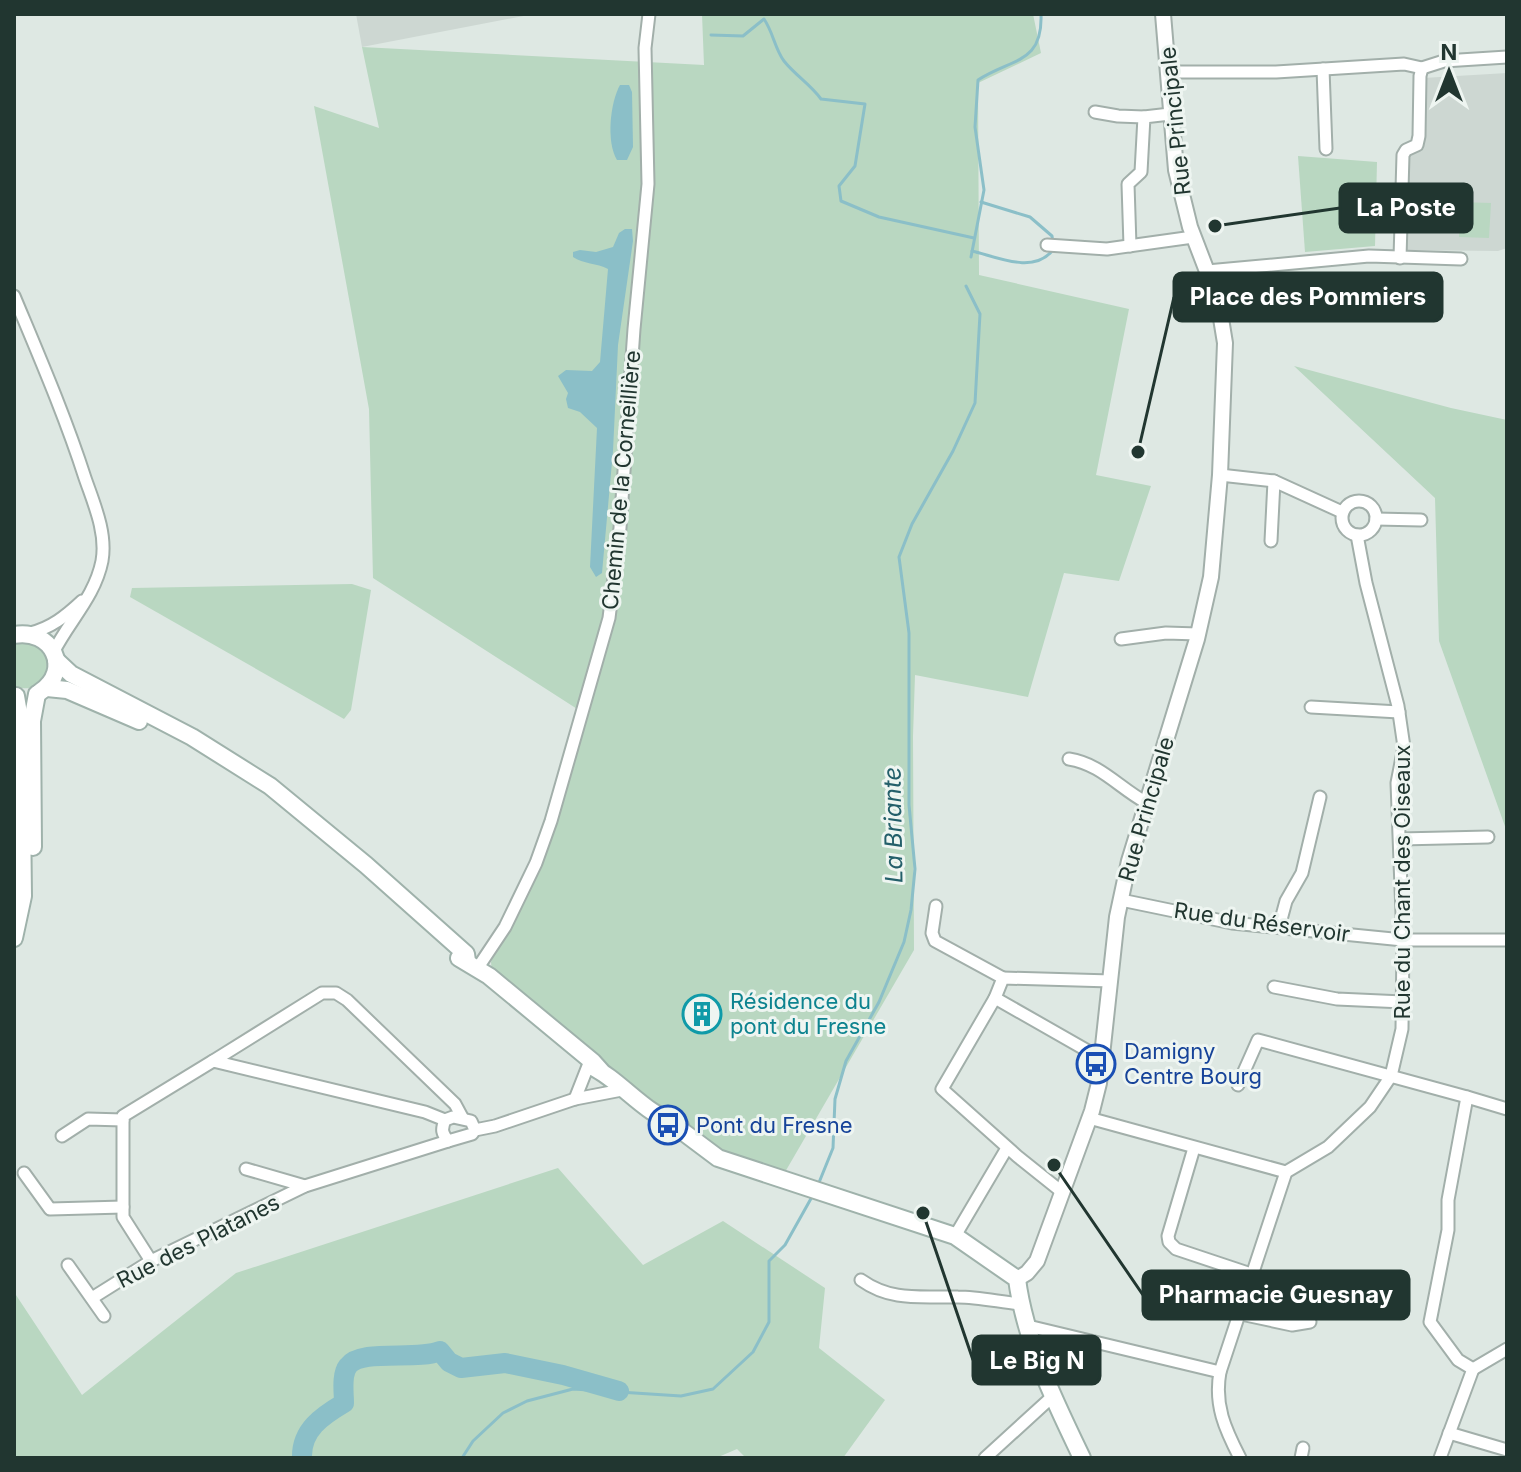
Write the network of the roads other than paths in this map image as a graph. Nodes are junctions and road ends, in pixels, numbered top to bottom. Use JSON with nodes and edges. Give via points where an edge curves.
{"nodes":[{"id":1,"x":649,"y":14,"type":"edge"},
{"id":2,"x":1163,"y":14,"type":"edge"},
{"id":3,"x":1173,"y":14,"type":"edge"},
{"id":4,"x":1507,"y":57,"type":"edge"},
{"id":5,"x":1422,"y":68,"type":"junction"},
{"id":6,"x":1323,"y":69,"type":"junction"},
{"id":7,"x":1168,"y":72,"type":"junction"},
{"id":8,"x":1095,"y":112,"type":"dead end"},
{"id":9,"x":1170,"y":114,"type":"junction"},
{"id":10,"x":1144,"y":117,"type":"junction"},
{"id":11,"x":1326,"y":149,"type":"dead end"},
{"id":12,"x":1193,"y":237,"type":"junction"},
{"id":13,"x":1053,"y":246,"type":"dead end"},
{"id":14,"x":1130,"y":246,"type":"junction"},
{"id":15,"x":1400,"y":258,"type":"junction"},
{"id":16,"x":1461,"y":259,"type":"dead end"},
{"id":17,"x":1207,"y":271,"type":"junction"},
{"id":18,"x":14,"y":296,"type":"edge"},
{"id":19,"x":1220,"y":475,"type":"junction"},
{"id":20,"x":1274,"y":481,"type":"junction"},
{"id":21,"x":1342,"y":512,"type":"junction"},
{"id":22,"x":1376,"y":519,"type":"junction"},
{"id":23,"x":1421,"y":520,"type":"dead end"},
{"id":24,"x":1357,"y":535,"type":"junction"},
{"id":25,"x":1271,"y":541,"type":"dead end"},
{"id":26,"x":89,"y":595,"type":"junction"},
{"id":27,"x":21,"y":634,"type":"edge"},
{"id":28,"x":1198,"y":634,"type":"junction"},
{"id":29,"x":1121,"y":639,"type":"dead end"},
{"id":30,"x":55,"y":656,"type":"junction"},
{"id":31,"x":42,"y":691,"type":"junction"},
{"id":32,"x":15,"y":696,"type":"edge"},
{"id":33,"x":1311,"y":707,"type":"dead end"},
{"id":34,"x":1399,"y":712,"type":"junction"},
{"id":35,"x":218,"y":754,"type":"junction"},
{"id":36,"x":1069,"y":759,"type":"dead end"},
{"id":37,"x":1320,"y":797,"type":"dead end"},
{"id":38,"x":1147,"y":803,"type":"junction"},
{"id":39,"x":1488,"y":837,"type":"dead end"},
{"id":40,"x":1400,"y":839,"type":"junction"},
{"id":41,"x":23,"y":896,"type":"junction"},
{"id":42,"x":1121,"y":900,"type":"junction"},
{"id":43,"x":936,"y":906,"type":"dead end"},
{"id":44,"x":1279,"y":927,"type":"junction"},
{"id":45,"x":14,"y":938,"type":"edge"},
{"id":46,"x":1403,"y":940,"type":"junction"},
{"id":47,"x":1507,"y":940,"type":"edge"},
{"id":48,"x":475,"y":968,"type":"junction"},
{"id":49,"x":1003,"y":978,"type":"junction"},
{"id":50,"x":1111,"y":981,"type":"junction"},
{"id":51,"x":1274,"y":987,"type":"dead end"},
{"id":52,"x":995,"y":998,"type":"junction"},
{"id":53,"x":1403,"y":1002,"type":"junction"},
{"id":54,"x":1102,"y":1059,"type":"junction"},
{"id":55,"x":213,"y":1061,"type":"junction"},
{"id":56,"x":594,"y":1069,"type":"junction"},
{"id":57,"x":1391,"y":1076,"type":"junction"},
{"id":58,"x":1238,"y":1085,"type":"dead end"},
{"id":59,"x":627,"y":1089,"type":"junction"},
{"id":60,"x":1467,"y":1097,"type":"junction"},
{"id":61,"x":575,"y":1099,"type":"junction"},
{"id":62,"x":1507,"y":1109,"type":"edge"},
{"id":63,"x":462,"y":1117,"type":"junction"},
{"id":64,"x":1089,"y":1118,"type":"junction"},
{"id":65,"x":123,"y":1120,"type":"junction"},
{"id":66,"x":445,"y":1120,"type":"junction"},
{"id":67,"x":475,"y":1130,"type":"junction"},
{"id":68,"x":62,"y":1136,"type":"dead end"},
{"id":69,"x":448,"y":1141,"type":"junction"},
{"id":70,"x":1007,"y":1148,"type":"junction"},
{"id":71,"x":1194,"y":1148,"type":"junction"},
{"id":72,"x":246,"y":1169,"type":"dead end"},
{"id":73,"x":1286,"y":1172,"type":"junction"},
{"id":74,"x":24,"y":1173,"type":"dead end"},
{"id":75,"x":305,"y":1186,"type":"junction"},
{"id":76,"x":1062,"y":1192,"type":"junction"},
{"id":77,"x":123,"y":1207,"type":"junction"},
{"id":78,"x":955,"y":1236,"type":"junction"},
{"id":79,"x":151,"y":1261,"type":"junction"},
{"id":80,"x":68,"y":1265,"type":"dead end"},
{"id":81,"x":1254,"y":1275,"type":"junction"},
{"id":82,"x":1017,"y":1279,"type":"junction"},
{"id":83,"x":861,"y":1280,"type":"dead end"},
{"id":84,"x":92,"y":1298,"type":"junction"},
{"id":85,"x":1021,"y":1304,"type":"junction"},
{"id":86,"x":1241,"y":1314,"type":"junction"},
{"id":87,"x":104,"y":1316,"type":"dead end"},
{"id":88,"x":1310,"y":1322,"type":"dead end"},
{"id":89,"x":1028,"y":1326,"type":"junction"},
{"id":90,"x":1507,"y":1349,"type":"edge"},
{"id":91,"x":1473,"y":1369,"type":"junction"},
{"id":92,"x":1220,"y":1372,"type":"junction"},
{"id":93,"x":1053,"y":1396,"type":"junction"},
{"id":94,"x":1449,"y":1433,"type":"junction"},
{"id":95,"x":1507,"y":1450,"type":"edge"},
{"id":96,"x":985,"y":1458,"type":"edge"},
{"id":97,"x":1082,"y":1458,"type":"edge"},
{"id":98,"x":1240,"y":1458,"type":"edge"},
{"id":99,"x":1440,"y":1458,"type":"edge"}],
"edges":[{"from":1,"to":48,"type":"street","name":"Chemin de la Corneillière","via":[[648,184],[609,618],[536,863],[505,927]]},
{"from":2,"to":3,"type":"street"},
{"from":2,"to":7,"type":"street","name":"Rue Principale"},
{"from":4,"to":5,"type":"street","via":[[1444,61]]},
{"from":5,"to":6,"type":"street","via":[[1404,64]]},
{"from":5,"to":15,"type":"street","via":[[1419,136],[1417,145],[1403,155]]},
{"from":6,"to":7,"type":"street"},
{"from":6,"to":11,"type":"street"},
{"from":7,"to":9,"type":"street","name":"Rue Principale"},
{"from":8,"to":10,"type":"street"},
{"from":9,"to":10,"type":"street"},
{"from":9,"to":12,"type":"street","name":"Rue Principale","via":[[1176,170]]},
{"from":10,"to":14,"type":"street","via":[[1141,172],[1128,184],[1126,195]]},
{"from":12,"to":14,"type":"street"},
{"from":12,"to":17,"type":"street","name":"Rue Principale"},
{"from":13,"to":14,"type":"street"},
{"from":15,"to":16,"type":"street"},
{"from":15,"to":17,"type":"street","via":[[1369,256]]},
{"from":17,"to":19,"type":"street","name":"Rue Principale","via":[[1223,324],[1226,364]]},
{"from":18,"to":26,"type":"street","via":[[66,420],[99,519],[102,558]]},
{"from":19,"to":20,"type":"street"},
{"from":19,"to":28,"type":"street","name":"Rue Principale","via":[[1211,577]]},
{"from":20,"to":21,"type":"street"},
{"from":20,"to":25,"type":"street"},
{"from":21,"to":22,"type":"street","via":[[1348,503],[1360,500],[1371,505]]},
{"from":21,"to":24,"type":"street","via":[[1344,527]]},
{"from":22,"to":23,"type":"street"},
{"from":22,"to":24,"type":"street","via":[[1367,533]]},
{"from":24,"to":34,"type":"street","name":"Rue du Chant des Oiseaux"},
{"from":26,"to":27,"type":"street","via":[[61,620]]},
{"from":26,"to":30,"type":"street","via":[[62,635]]},
{"from":27,"to":30,"type":"main road","via":[[41,637]]},
{"from":28,"to":29,"type":"street"},
{"from":28,"to":38,"type":"street","name":"Rue Principale"},
{"from":30,"to":31,"type":"main road","via":[[53,679]]},
{"from":30,"to":35,"type":"main road","via":[[71,674]]},
{"from":31,"to":32,"type":"main road"},
{"from":31,"to":35,"type":"main road","via":[[67,690]]},
{"from":31,"to":41,"type":"main road","via":[[32,721],[33,844]]},
{"from":32,"to":41,"type":"main road","via":[[21,725]]},
{"from":33,"to":34,"type":"street"},
{"from":34,"to":40,"type":"street","name":"Rue du Chant des Oiseaux","via":[[1404,747],[1397,783]]},
{"from":35,"to":48,"type":"main road","via":[[270,786],[466,954]]},
{"from":36,"to":38,"type":"street","via":[[1101,769]]},
{"from":37,"to":44,"type":"street","via":[[1302,873]]},
{"from":38,"to":42,"type":"street","name":"Rue Principale"},
{"from":39,"to":40,"type":"street"},
{"from":40,"to":46,"type":"street","name":"Rue du Chant des Oiseaux"},
{"from":41,"to":45,"type":"main road"},
{"from":42,"to":44,"type":"street","name":"Rue du Réservoir"},
{"from":42,"to":50,"type":"street","name":"Rue Principale"},
{"from":43,"to":49,"type":"street","via":[[935,941]]},
{"from":44,"to":46,"type":"street","name":"Rue du Réservoir"},
{"from":46,"to":47,"type":"street","name":"Rue du Réservoir"},
{"from":46,"to":53,"type":"street","name":"Rue du Chant des Oiseaux"},
{"from":48,"to":56,"type":"main road"},
{"from":49,"to":50,"type":"street"},
{"from":49,"to":52,"type":"street"},
{"from":50,"to":54,"type":"street","name":"Rue Principale"},
{"from":51,"to":53,"type":"street","via":[[1337,999]]},
{"from":52,"to":54,"type":"street"},
{"from":52,"to":70,"type":"street","via":[[942,1089]]},
{"from":53,"to":57,"type":"street","name":"Rue du Chant des Oiseaux"},
{"from":54,"to":64,"type":"street","name":"Rue Principale"},
{"from":55,"to":63,"type":"street","via":[[322,993],[336,993],[455,1104]]},
{"from":55,"to":65,"type":"street","via":[[125,1113]]},
{"from":55,"to":66,"type":"street"},
{"from":56,"to":59,"type":"main road"},
{"from":56,"to":61,"type":"street"},
{"from":57,"to":58,"type":"street","via":[[1258,1040]]},
{"from":57,"to":60,"type":"street"},
{"from":57,"to":73,"type":"street","name":"Rue du Chant des Oiseaux","via":[[1354,1125]]},
{"from":59,"to":61,"type":"street"},
{"from":59,"to":78,"type":"main road","via":[[718,1158]]},
{"from":60,"to":62,"type":"street"},
{"from":60,"to":91,"type":"street","via":[[1430,1322],[1458,1360]]},
{"from":61,"to":67,"type":"street"},
{"from":63,"to":66,"type":"street"},
{"from":63,"to":67,"type":"street"},
{"from":64,"to":71,"type":"street"},
{"from":64,"to":76,"type":"street","name":"Rue Principale"},
{"from":65,"to":68,"type":"street","via":[[88,1119]]},
{"from":65,"to":77,"type":"street"},
{"from":66,"to":69,"type":"street","via":[[442,1134]]},
{"from":67,"to":69,"type":"street","name":"Rue des Platanes"},
{"from":69,"to":75,"type":"street","name":"Rue des Platanes"},
{"from":70,"to":76,"type":"street"},
{"from":70,"to":78,"type":"street"},
{"from":71,"to":73,"type":"street"},
{"from":71,"to":81,"type":"street","via":[[1169,1242]]},
{"from":72,"to":75,"type":"street","name":"Rue des Platanes"},
{"from":73,"to":81,"type":"street"},
{"from":74,"to":77,"type":"street","via":[[50,1209]]},
{"from":75,"to":79,"type":"street","name":"Rue des Platanes"},
{"from":76,"to":82,"type":"street","name":"Rue Principale","via":[[1037,1261]]},
{"from":77,"to":79,"type":"street","via":[[123,1217]]},
{"from":78,"to":82,"type":"main road"},
{"from":79,"to":84,"type":"street","name":"Rue des Platanes"},
{"from":80,"to":84,"type":"street"},
{"from":81,"to":86,"type":"street"},
{"from":82,"to":85,"type":"main road"},
{"from":83,"to":85,"type":"street","via":[[888,1295]]},
{"from":84,"to":87,"type":"street"},
{"from":85,"to":89,"type":"main road"},
{"from":86,"to":88,"type":"street","via":[[1292,1325]]},
{"from":86,"to":92,"type":"street"},
{"from":89,"to":92,"type":"street"},
{"from":89,"to":93,"type":"main road"},
{"from":90,"to":91,"type":"street"},
{"from":91,"to":94,"type":"street"},
{"from":92,"to":98,"type":"street","via":[[1219,1409]]},
{"from":93,"to":96,"type":"street"},
{"from":93,"to":97,"type":"main road"},
{"from":94,"to":95,"type":"street"},
{"from":94,"to":99,"type":"street"}]}
